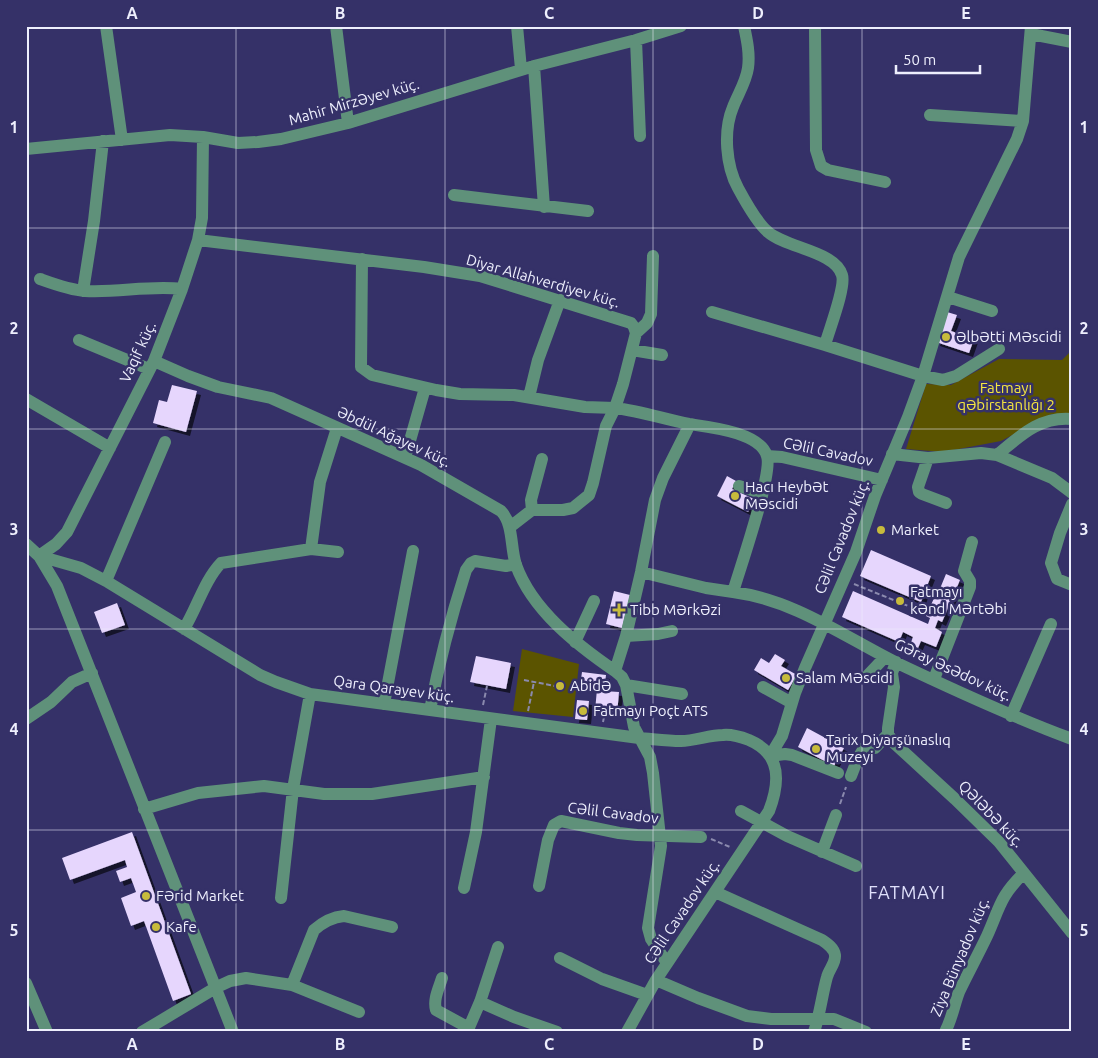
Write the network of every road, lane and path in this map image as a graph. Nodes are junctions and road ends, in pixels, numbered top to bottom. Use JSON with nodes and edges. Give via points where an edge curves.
{"nodes":[{"id":1,"x":106,"y":26,"type":"edge"},
{"id":2,"x":336,"y":26,"type":"edge"},
{"id":3,"x":517,"y":26,"type":"edge"},
{"id":4,"x":682,"y":26,"type":"edge"},
{"id":5,"x":744,"y":26,"type":"edge"},
{"id":6,"x":815,"y":26,"type":"edge"},
{"id":7,"x":1031,"y":30,"type":"edge"},
{"id":8,"x":636,"y":40,"type":"junction"},
{"id":9,"x":1072,"y":42,"type":"edge"},
{"id":10,"x":534,"y":66,"type":"junction"},
{"id":11,"x":522,"y":69,"type":"junction"},
{"id":12,"x":930,"y":115,"type":"dead end"},
{"id":13,"x":1023,"y":121,"type":"junction"},
{"id":14,"x":348,"y":123,"type":"junction"},
{"id":15,"x":640,"y":136,"type":"dead end"},
{"id":16,"x":203,"y":137,"type":"junction"},
{"id":17,"x":122,"y":140,"type":"junction"},
{"id":18,"x":103,"y":142,"type":"junction"},
{"id":19,"x":26,"y":149,"type":"edge"},
{"id":20,"x":886,"y":182,"type":"dead end"},
{"id":21,"x":454,"y":195,"type":"dead end"},
{"id":22,"x":544,"y":206,"type":"junction"},
{"id":23,"x":588,"y":211,"type":"dead end"},
{"id":24,"x":198,"y":240,"type":"junction"},
{"id":25,"x":652,"y":256,"type":"dead end"},
{"id":26,"x":362,"y":259,"type":"junction"},
{"id":27,"x":40,"y":279,"type":"dead end"},
{"id":28,"x":182,"y":289,"type":"junction"},
{"id":29,"x":83,"y":291,"type":"junction"},
{"id":30,"x":948,"y":297,"type":"junction"},
{"id":31,"x":560,"y":300,"type":"junction"},
{"id":32,"x":992,"y":311,"type":"dead end"},
{"id":33,"x":712,"y":312,"type":"dead end"},
{"id":34,"x":636,"y":333,"type":"junction"},
{"id":35,"x":79,"y":340,"type":"dead end"},
{"id":36,"x":825,"y":345,"type":"junction"},
{"id":37,"x":632,"y":350,"type":"junction"},
{"id":38,"x":999,"y":350,"type":"dead end"},
{"id":39,"x":662,"y":355,"type":"dead end"},
{"id":40,"x":152,"y":365,"type":"junction"},
{"id":41,"x":923,"y":376,"type":"junction"},
{"id":42,"x":425,"y":388,"type":"junction"},
{"id":43,"x":529,"y":397,"type":"junction"},
{"id":44,"x":26,"y":399,"type":"edge"},
{"id":45,"x":615,"y":408,"type":"junction"},
{"id":46,"x":1072,"y":419,"type":"edge"},
{"id":47,"x":690,"y":424,"type":"junction"},
{"id":48,"x":338,"y":428,"type":"junction"},
{"id":49,"x":165,"y":442,"type":"dead end"},
{"id":50,"x":110,"y":448,"type":"junction"},
{"id":51,"x":892,"y":454,"type":"junction"},
{"id":52,"x":997,"y":455,"type":"junction"},
{"id":53,"x":767,"y":456,"type":"junction"},
{"id":54,"x":406,"y":458,"type":"junction"},
{"id":55,"x":928,"y":458,"type":"junction"},
{"id":56,"x":542,"y":459,"type":"dead end"},
{"id":57,"x":882,"y":480,"type":"junction"},
{"id":58,"x":739,"y":486,"type":"dead end"},
{"id":59,"x":762,"y":493,"type":"junction"},
{"id":60,"x":1072,"y":493,"type":"edge"},
{"id":61,"x":946,"y":503,"type":"dead end"},
{"id":62,"x":1072,"y":504,"type":"edge"},
{"id":63,"x":532,"y":510,"type":"junction"},
{"id":64,"x":510,"y":528,"type":"junction"},
{"id":65,"x":972,"y":542,"type":"dead end"},
{"id":66,"x":26,"y":544,"type":"edge"},
{"id":67,"x":311,"y":549,"type":"junction"},
{"id":68,"x":413,"y":551,"type":"dead end"},
{"id":69,"x":338,"y":552,"type":"dead end"},
{"id":70,"x":39,"y":556,"type":"junction"},
{"id":71,"x":516,"y":564,"type":"junction"},
{"id":72,"x":641,"y":572,"type":"junction"},
{"id":73,"x":845,"y":580,"type":"junction"},
{"id":74,"x":106,"y":581,"type":"junction"},
{"id":75,"x":1072,"y":585,"type":"edge"},
{"id":76,"x":733,"y":592,"type":"junction"},
{"id":77,"x":594,"y":601,"type":"dead end"},
{"id":78,"x":923,"y":612,"type":"dead end"},
{"id":79,"x":824,"y":623,"type":"junction"},
{"id":80,"x":1051,"y":624,"type":"dead end"},
{"id":81,"x":184,"y":629,"type":"junction"},
{"id":82,"x":672,"y":631,"type":"dead end"},
{"id":83,"x":626,"y":636,"type":"junction"},
{"id":84,"x":576,"y":642,"type":"junction"},
{"id":85,"x":891,"y":659,"type":"junction"},
{"id":86,"x":615,"y":671,"type":"junction"},
{"id":87,"x":92,"y":673,"type":"junction"},
{"id":88,"x":868,"y":675,"type":"dead end"},
{"id":89,"x":934,"y":679,"type":"junction"},
{"id":90,"x":524,"y":680,"type":"dead end"},
{"id":91,"x":534,"y":682,"type":"junction"},
{"id":92,"x":626,"y":685,"type":"junction"},
{"id":93,"x":487,"y":686,"type":"dead end"},
{"id":94,"x":555,"y":686,"type":"dead end"},
{"id":95,"x":763,"y":687,"type":"dead end"},
{"id":96,"x":310,"y":694,"type":"junction"},
{"id":97,"x":682,"y":694,"type":"dead end"},
{"id":98,"x":792,"y":703,"type":"junction"},
{"id":99,"x":384,"y":704,"type":"junction"},
{"id":100,"x":430,"y":710,"type":"junction"},
{"id":101,"x":1010,"y":716,"type":"junction"},
{"id":102,"x":486,"y":718,"type":"junction"},
{"id":103,"x":26,"y":719,"type":"edge"},
{"id":104,"x":525,"y":724,"type":"junction"},
{"id":105,"x":888,"y":734,"type":"junction"},
{"id":106,"x":639,"y":738,"type":"junction"},
{"id":107,"x":1072,"y":739,"type":"edge"},
{"id":108,"x":770,"y":756,"type":"junction"},
{"id":109,"x":845,"y":774,"type":"junction"},
{"id":110,"x":484,"y":777,"type":"junction"},
{"id":111,"x":293,"y":789,"type":"junction"},
{"id":112,"x":144,"y":809,"type":"junction"},
{"id":113,"x":741,"y":811,"type":"dead end"},
{"id":114,"x":836,"y":815,"type":"joint"},
{"id":115,"x":763,"y":822,"type":"junction"},
{"id":116,"x":660,"y":836,"type":"junction"},
{"id":117,"x":701,"y":837,"type":"joint"},
{"id":118,"x":741,"y":852,"type":"junction"},
{"id":119,"x":822,"y":852,"type":"junction"},
{"id":120,"x":856,"y":866,"type":"dead end"},
{"id":121,"x":1024,"y":873,"type":"junction"},
{"id":122,"x":539,"y":886,"type":"dead end"},
{"id":123,"x":464,"y":888,"type":"dead end"},
{"id":124,"x":715,"y":892,"type":"junction"},
{"id":125,"x":281,"y":898,"type":"dead end"},
{"id":126,"x":392,"y":928,"type":"dead end"},
{"id":127,"x":1072,"y":933,"type":"edge"},
{"id":128,"x":498,"y":947,"type":"dead end"},
{"id":129,"x":560,"y":958,"type":"dead end"},
{"id":130,"x":667,"y":963,"type":"junction"},
{"id":131,"x":442,"y":978,"type":"dead end"},
{"id":132,"x":656,"y":980,"type":"junction"},
{"id":133,"x":26,"y":983,"type":"edge"},
{"id":134,"x":292,"y":985,"type":"junction"},
{"id":135,"x":217,"y":987,"type":"junction"},
{"id":136,"x":647,"y":995,"type":"junction"},
{"id":137,"x":480,"y":1002,"type":"junction"},
{"id":138,"x":359,"y":1012,"type":"dead end"},
{"id":139,"x":818,"y":1019,"type":"junction"},
{"id":140,"x":468,"y":1030,"type":"edge"},
{"id":141,"x":47,"y":1032,"type":"edge"},
{"id":142,"x":142,"y":1032,"type":"edge"},
{"id":143,"x":233,"y":1032,"type":"edge"},
{"id":144,"x":557,"y":1032,"type":"edge"},
{"id":145,"x":627,"y":1032,"type":"edge"},
{"id":146,"x":814,"y":1032,"type":"edge"},
{"id":147,"x":866,"y":1032,"type":"edge"},
{"id":148,"x":945,"y":1032,"type":"edge"}],
"edges":[{"from":1,"to":17,"type":"street"},
{"from":2,"to":14,"type":"street"},
{"from":3,"to":11,"type":"street"},
{"from":4,"to":8,"type":"street","name":"Mahir Mirzəyev küç."},
{"from":5,"to":36,"type":"street","via":[[749,51],[748,68],[728,122],[731,173],[768,233],[837,265],[843,276],[842,287]]},
{"from":6,"to":20,"type":"street","via":[[816,150],[821,166]]},
{"from":7,"to":9,"type":"street"},
{"from":7,"to":13,"type":"street","name":"Cəlil Cavadov küç."},
{"from":8,"to":10,"type":"street","name":"Mahir Mirzəyev küç."},
{"from":8,"to":15,"type":"street"},
{"from":10,"to":11,"type":"street","name":"Mahir Mirzəyev küç."},
{"from":10,"to":22,"type":"street"},
{"from":11,"to":14,"type":"street","name":"Mahir Mirzəyev küç."},
{"from":12,"to":13,"type":"street"},
{"from":13,"to":30,"type":"street","name":"Cəlil Cavadov küç.","via":[[1018,139],[959,257]]},
{"from":14,"to":16,"type":"street","name":"Mahir Mirzəyev küç.","via":[[258,142],[238,143]]},
{"from":16,"to":17,"type":"street","name":"Mahir Mirzəyev küç.","via":[[170,135]]},
{"from":16,"to":24,"type":"street","name":"Vaqif küç.","via":[[202,218]]},
{"from":17,"to":18,"type":"street","name":"Mahir Mirzəyev küç."},
{"from":18,"to":19,"type":"street","name":"Mahir Mirzəyev küç."},
{"from":18,"to":29,"type":"street"},
{"from":21,"to":22,"type":"street"},
{"from":22,"to":23,"type":"street"},
{"from":24,"to":26,"type":"street","name":"Diyar Allahverdiyev küç."},
{"from":24,"to":28,"type":"street","name":"Vaqif küç."},
{"from":25,"to":34,"type":"street","via":[[651,314]]},
{"from":26,"to":31,"type":"street","name":"Diyar Allahverdiyev küç.","via":[[480,276]]},
{"from":26,"to":42,"type":"street","via":[[361,367],[372,375]]},
{"from":27,"to":29,"type":"street"},
{"from":28,"to":29,"type":"street"},
{"from":28,"to":40,"type":"street","name":"Vaqif küç."},
{"from":30,"to":32,"type":"street"},
{"from":30,"to":41,"type":"street","name":"Cəlil Cavadov küç."},
{"from":31,"to":34,"type":"street","name":"Diyar Allahverdiyev küç.","via":[[631,323]]},
{"from":31,"to":43,"type":"street","via":[[538,360]]},
{"from":33,"to":36,"type":"street"},
{"from":34,"to":37,"type":"street"},
{"from":35,"to":40,"type":"street","name":"Əbdül Ağayev küç."},
{"from":36,"to":41,"type":"street"},
{"from":37,"to":39,"type":"street"},
{"from":37,"to":45,"type":"street"},
{"from":38,"to":41,"type":"street","via":[[956,376],[943,380]]},
{"from":40,"to":48,"type":"street","name":"Əbdül Ağayev küç.","via":[[218,387],[271,398]]},
{"from":40,"to":50,"type":"street","name":"Vaqif küç."},
{"from":41,"to":51,"type":"street","name":"Cəlil Cavadov küç."},
{"from":42,"to":43,"type":"street","via":[[460,394]]},
{"from":42,"to":54,"type":"street"},
{"from":43,"to":45,"type":"street","via":[[585,407]]},
{"from":44,"to":50,"type":"street"},
{"from":45,"to":47,"type":"street"},
{"from":45,"to":63,"type":"street","via":[[606,426],[589,495],[573,508]]},
{"from":46,"to":52,"type":"street","via":[[1051,419],[1029,429]]},
{"from":47,"to":53,"type":"street","via":[[728,430],[750,439],[762,447]]},
{"from":47,"to":72,"type":"street","via":[[662,478]]},
{"from":48,"to":54,"type":"street","name":"Əbdül Ağayev küç."},
{"from":48,"to":67,"type":"street","via":[[320,482]]},
{"from":49,"to":74,"type":"street"},
{"from":50,"to":70,"type":"street","name":"Vaqif küç.","via":[[67,532]]},
{"from":51,"to":55,"type":"street"},
{"from":51,"to":57,"type":"street","name":"Cəlil Cavadov küç."},
{"from":52,"to":55,"type":"street","via":[[980,453]]},
{"from":52,"to":60,"type":"street","via":[[1052,478]]},
{"from":53,"to":57,"type":"street","name":"Cəlil Cavadov"},
{"from":53,"to":59,"type":"street"},
{"from":54,"to":64,"type":"street","name":"Əbdül Ağayev küç.","via":[[500,511],[506,516]]},
{"from":55,"to":61,"type":"street","via":[[919,492]]},
{"from":56,"to":63,"type":"street","via":[[531,500]]},
{"from":57,"to":73,"type":"street","name":"Cəlil Cavadov küç."},
{"from":58,"to":59,"type":"street"},
{"from":59,"to":76,"type":"street"},
{"from":62,"to":75,"type":"street","via":[[1051,563],[1057,579]]},
{"from":63,"to":64,"type":"street"},
{"from":64,"to":71,"type":"street","name":"Əbdül Ağayev küç."},
{"from":65,"to":89,"type":"street","via":[[964,571],[970,587]]},
{"from":66,"to":70,"type":"street","name":"Qara Qarayev küç."},
{"from":67,"to":69,"type":"street"},
{"from":67,"to":81,"type":"street","via":[[221,563]]},
{"from":68,"to":99,"type":"street"},
{"from":70,"to":74,"type":"street","name":"Qara Qarayev küç.","via":[[81,568]]},
{"from":70,"to":87,"type":"street","name":"Qara Qarayev küç.","via":[[57,586]]},
{"from":71,"to":84,"type":"street","name":"Əbdül Ağayev küç.","via":[[532,596]]},
{"from":71,"to":100,"type":"street","via":[[506,566],[475,561],[466,570],[450,621]]},
{"from":72,"to":76,"type":"street"},
{"from":72,"to":83,"type":"street"},
{"from":73,"to":78,"type":"path"},
{"from":73,"to":79,"type":"street","name":"Cəlil Cavadov küç."},
{"from":74,"to":81,"type":"street","name":"Qara Qarayev küç."},
{"from":76,"to":79,"type":"street","via":[[777,602]]},
{"from":77,"to":84,"type":"street"},
{"from":79,"to":85,"type":"street","name":"Gəray Əsədov küç."},
{"from":79,"to":98,"type":"street","name":"Cəlil Cavadov küç."},
{"from":80,"to":101,"type":"street"},
{"from":81,"to":96,"type":"street","name":"Qara Qarayev küç.","via":[[260,675]]},
{"from":82,"to":83,"type":"street"},
{"from":83,"to":86,"type":"street"},
{"from":84,"to":86,"type":"street","name":"Əbdül Ağayev küç."},
{"from":85,"to":88,"type":"street"},
{"from":85,"to":89,"type":"street","name":"Gəray Əsədov küç."},
{"from":85,"to":105,"type":"street","via":[[894,687]]},
{"from":86,"to":92,"type":"street","name":"Əbdül Ağayev küç."},
{"from":87,"to":103,"type":"street","via":[[72,682]]},
{"from":87,"to":112,"type":"street","name":"Qara Qarayev küç."},
{"from":89,"to":101,"type":"street","name":"Gəray Əsədov küç."},
{"from":90,"to":91,"type":"path"},
{"from":91,"to":94,"type":"path"},
{"from":91,"to":104,"type":"path"},
{"from":92,"to":97,"type":"street"},
{"from":92,"to":106,"type":"street","name":"Əbdül Ağayev küç."},
{"from":93,"to":102,"type":"path"},
{"from":95,"to":98,"type":"street"},
{"from":96,"to":99,"type":"street","name":"Qara Qarayev küç."},
{"from":96,"to":111,"type":"street"},
{"from":98,"to":108,"type":"street","name":"Cəlil Cavadov küç.","via":[[782,736]]},
{"from":99,"to":100,"type":"street","name":"Qara Qarayev küç."},
{"from":100,"to":102,"type":"street","name":"Qara Qarayev küç."},
{"from":101,"to":107,"type":"street","name":"Gəray Əsədov küç."},
{"from":102,"to":104,"type":"street","name":"Qara Qarayev küç."},
{"from":102,"to":110,"type":"street"},
{"from":104,"to":106,"type":"street","name":"Qara Qarayev küç."},
{"from":105,"to":109,"type":"street","via":[[875,748],[864,748]]},
{"from":105,"to":121,"type":"street","name":"Qələbə küç.","via":[[999,842]]},
{"from":106,"to":108,"type":"street","name":"Qara Qarayev küç.","via":[[679,741],[731,735],[754,742]]},
{"from":106,"to":116,"type":"street","name":"Əbdül Ağayev küç.","via":[[652,765]]},
{"from":108,"to":109,"type":"street","via":[[792,755]]},
{"from":108,"to":115,"type":"street","name":"Cəlil Cavadov küç.","via":[[777,775],[776,786]]},
{"from":109,"to":114,"type":"path"},
{"from":110,"to":111,"type":"street","via":[[372,794],[324,794]]},
{"from":110,"to":123,"type":"street"},
{"from":111,"to":112,"type":"street","via":[[264,786],[198,793]]},
{"from":111,"to":125,"type":"street"},
{"from":112,"to":135,"type":"street","name":"Qara Qarayev küç."},
{"from":113,"to":115,"type":"street"},
{"from":114,"to":119,"type":"street"},
{"from":115,"to":118,"type":"street","name":"Cəlil Cavadov küç."},
{"from":115,"to":119,"type":"street"},
{"from":116,"to":117,"type":"street","name":"Cəlil Cavadov"},
{"from":116,"to":122,"type":"street","name":"Cəlil Cavadov","via":[[619,833],[561,822],[554,825],[548,840]]},
{"from":116,"to":130,"type":"street","name":"Əbdül Ağayev küç.","via":[[648,928],[651,939]]},
{"from":117,"to":118,"type":"path"},
{"from":118,"to":124,"type":"street","name":"Cəlil Cavadov küç."},
{"from":119,"to":120,"type":"street"},
{"from":121,"to":127,"type":"street","name":"Qələbə küç."},
{"from":121,"to":148,"type":"street","name":"Ziya Bünyadov küç.","via":[[1002,899],[958,994]]},
{"from":124,"to":130,"type":"street","name":"Cəlil Cavadov küç."},
{"from":124,"to":139,"type":"street","via":[[831,946],[835,952],[834,962]]},
{"from":126,"to":134,"type":"street","via":[[344,916],[322,924],[314,930]]},
{"from":128,"to":137,"type":"street"},
{"from":129,"to":136,"type":"street"},
{"from":130,"to":132,"type":"street","name":"Cəlil Cavadov küç."},
{"from":131,"to":140,"type":"street","via":[[436,1010]]},
{"from":132,"to":136,"type":"street","name":"Cəlil Cavadov küç."},
{"from":132,"to":139,"type":"street","via":[[747,1016]]},
{"from":133,"to":141,"type":"street"},
{"from":134,"to":135,"type":"street","via":[[246,978]]},
{"from":134,"to":138,"type":"street"},
{"from":135,"to":142,"type":"street"},
{"from":135,"to":143,"type":"street","name":"Qara Qarayev küç."},
{"from":136,"to":145,"type":"street","name":"Cəlil Cavadov küç."},
{"from":137,"to":140,"type":"street"},
{"from":137,"to":144,"type":"street"},
{"from":139,"to":146,"type":"street"},
{"from":139,"to":147,"type":"street","via":[[834,1019]]}]}
